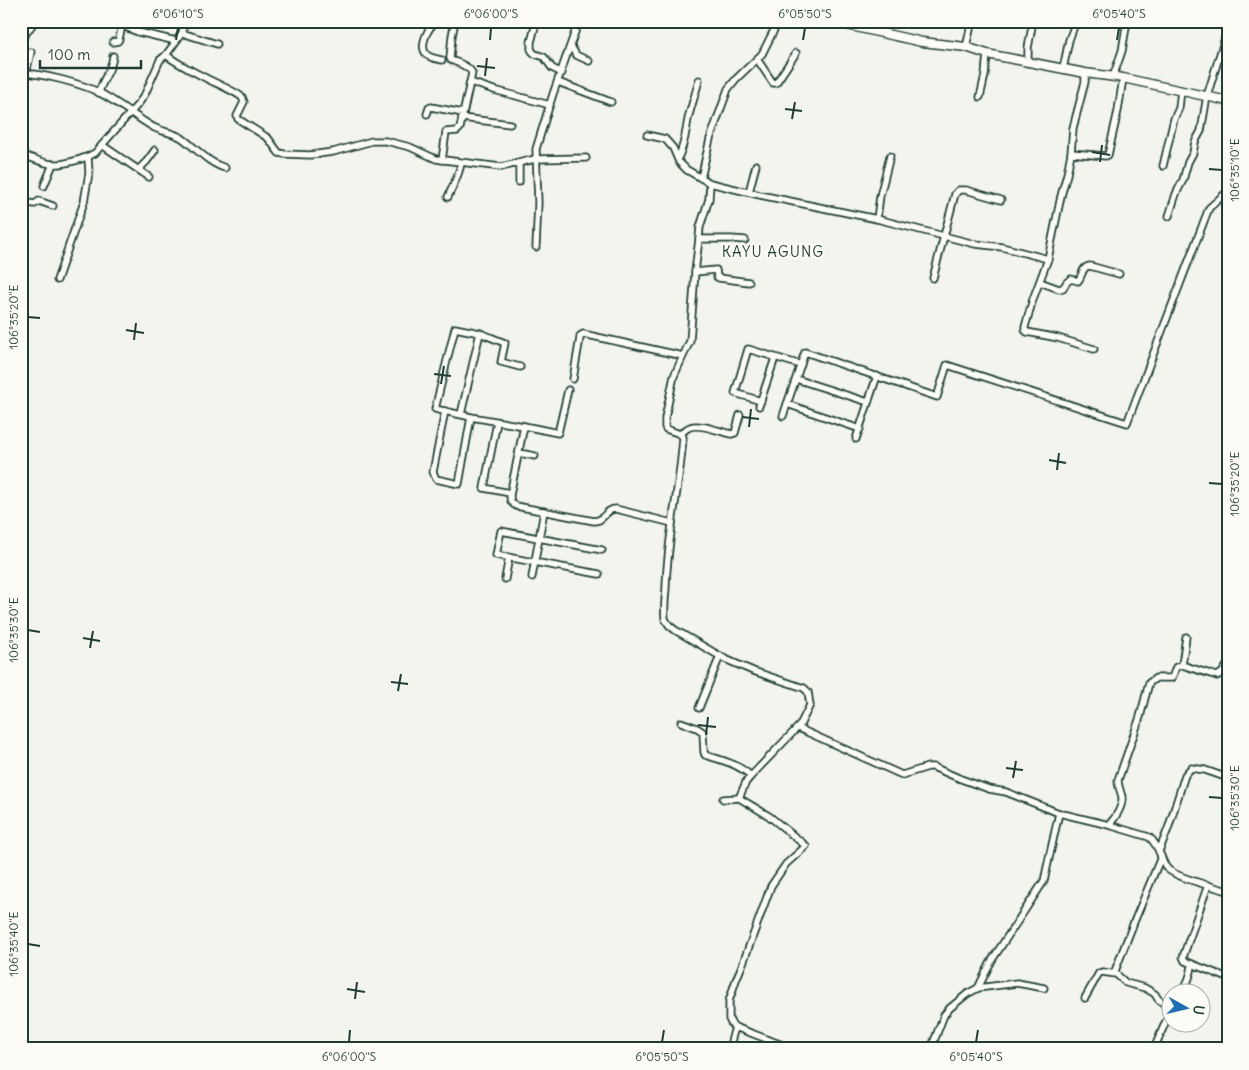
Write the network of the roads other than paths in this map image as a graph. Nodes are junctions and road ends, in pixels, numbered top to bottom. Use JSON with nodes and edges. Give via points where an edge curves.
{"nodes":[{"id":1,"x":35,"y":21,"type":"edge"},
{"id":2,"x":110,"y":21,"type":"edge"},
{"id":3,"x":185,"y":21,"type":"edge"},
{"id":4,"x":437,"y":21,"type":"edge"},
{"id":5,"x":455,"y":21,"type":"edge"},
{"id":6,"x":577,"y":21,"type":"edge"},
{"id":7,"x":776,"y":21,"type":"edge"},
{"id":8,"x":829,"y":21,"type":"edge"},
{"id":9,"x":882,"y":21,"type":"edge"},
{"id":10,"x":972,"y":21,"type":"edge"},
{"id":11,"x":1033,"y":21,"type":"edge"},
{"id":12,"x":1076,"y":21,"type":"edge"},
{"id":13,"x":1127,"y":21,"type":"edge"},
{"id":14,"x":122,"y":23,"type":"edge"},
{"id":15,"x":535,"y":27,"type":"dead end"},
{"id":16,"x":1228,"y":28,"type":"edge"},
{"id":17,"x":880,"y":32,"type":"junction"},
{"id":18,"x":182,"y":33,"type":"junction"},
{"id":19,"x":21,"y":40,"type":"edge"},
{"id":20,"x":176,"y":41,"type":"junction"},
{"id":21,"x":113,"y":42,"type":"dead end"},
{"id":22,"x":217,"y":44,"type":"dead end"},
{"id":23,"x":571,"y":46,"type":"junction"},
{"id":24,"x":966,"y":47,"type":"junction"},
{"id":25,"x":31,"y":52,"type":"dead end"},
{"id":26,"x":796,"y":53,"type":"dead end"},
{"id":27,"x":986,"y":54,"type":"junction"},
{"id":28,"x":166,"y":55,"type":"junction"},
{"id":29,"x":113,"y":56,"type":"dead end"},
{"id":30,"x":442,"y":60,"type":"dead end"},
{"id":31,"x":757,"y":60,"type":"junction"},
{"id":32,"x":589,"y":61,"type":"dead end"},
{"id":33,"x":1028,"y":62,"type":"junction"},
{"id":34,"x":1063,"y":69,"type":"junction"},
{"id":35,"x":24,"y":73,"type":"edge"},
{"id":36,"x":562,"y":73,"type":"junction"},
{"id":37,"x":1085,"y":73,"type":"junction"},
{"id":38,"x":1114,"y":77,"type":"junction"},
{"id":39,"x":1123,"y":78,"type":"junction"},
{"id":40,"x":699,"y":80,"type":"dead end"},
{"id":41,"x":470,"y":82,"type":"junction"},
{"id":42,"x":558,"y":82,"type":"junction"},
{"id":43,"x":1181,"y":90,"type":"junction"},
{"id":44,"x":99,"y":92,"type":"junction"},
{"id":45,"x":980,"y":96,"type":"dead end"},
{"id":46,"x":1207,"y":96,"type":"junction"},
{"id":47,"x":1228,"y":101,"type":"edge"},
{"id":48,"x":611,"y":102,"type":"dead end"},
{"id":49,"x":550,"y":105,"type":"junction"},
{"id":50,"x":132,"y":112,"type":"junction"},
{"id":51,"x":427,"y":114,"type":"dead end"},
{"id":52,"x":462,"y":116,"type":"junction"},
{"id":53,"x":510,"y":124,"type":"dead end"},
{"id":54,"x":647,"y":136,"type":"dead end"},
{"id":55,"x":102,"y":145,"type":"junction"},
{"id":56,"x":155,"y":150,"type":"dead end"},
{"id":57,"x":1071,"y":153,"type":"junction"},
{"id":58,"x":21,"y":155,"type":"edge"},
{"id":59,"x":890,"y":156,"type":"dead end"},
{"id":60,"x":88,"y":157,"type":"junction"},
{"id":61,"x":586,"y":158,"type":"dead end"},
{"id":62,"x":678,"y":158,"type":"junction"},
{"id":63,"x":535,"y":159,"type":"junction"},
{"id":64,"x":442,"y":160,"type":"junction"},
{"id":65,"x":460,"y":163,"type":"junction"},
{"id":66,"x":519,"y":163,"type":"junction"},
{"id":67,"x":53,"y":164,"type":"junction"},
{"id":68,"x":756,"y":165,"type":"dead end"},
{"id":69,"x":1162,"y":166,"type":"dead end"},
{"id":70,"x":225,"y":168,"type":"dead end"},
{"id":71,"x":139,"y":170,"type":"junction"},
{"id":72,"x":149,"y":177,"type":"dead end"},
{"id":73,"x":701,"y":178,"type":"junction"},
{"id":74,"x":519,"y":182,"type":"dead end"},
{"id":75,"x":710,"y":183,"type":"junction"},
{"id":76,"x":44,"y":186,"type":"dead end"},
{"id":77,"x":1228,"y":191,"type":"edge"},
{"id":78,"x":749,"y":192,"type":"junction"},
{"id":79,"x":448,"y":197,"type":"dead end"},
{"id":80,"x":1000,"y":200,"type":"dead end"},
{"id":81,"x":21,"y":203,"type":"edge"},
{"id":82,"x":53,"y":206,"type":"dead end"},
{"id":83,"x":1168,"y":216,"type":"dead end"},
{"id":84,"x":876,"y":219,"type":"junction"},
{"id":85,"x":24,"y":225,"type":"dead end"},
{"id":86,"x":944,"y":236,"type":"junction"},
{"id":87,"x":700,"y":239,"type":"junction"},
{"id":88,"x":745,"y":240,"type":"dead end"},
{"id":89,"x":536,"y":247,"type":"dead end"},
{"id":90,"x":1048,"y":259,"type":"junction"},
{"id":91,"x":695,"y":272,"type":"junction"},
{"id":92,"x":1119,"y":274,"type":"dead end"},
{"id":93,"x":933,"y":278,"type":"dead end"},
{"id":94,"x":57,"y":280,"type":"dead end"},
{"id":95,"x":749,"y":282,"type":"dead end"},
{"id":96,"x":1040,"y":282,"type":"junction"},
{"id":97,"x":480,"y":333,"type":"junction"},
{"id":98,"x":1094,"y":349,"type":"dead end"},
{"id":99,"x":683,"y":356,"type":"junction"},
{"id":100,"x":775,"y":358,"type":"junction"},
{"id":101,"x":800,"y":365,"type":"junction"},
{"id":102,"x":520,"y":366,"type":"dead end"},
{"id":103,"x":877,"y":376,"type":"junction"},
{"id":104,"x":573,"y":379,"type":"dead end"},
{"id":105,"x":796,"y":379,"type":"junction"},
{"id":106,"x":568,"y":390,"type":"dead end"},
{"id":107,"x":868,"y":402,"type":"junction"},
{"id":108,"x":787,"y":404,"type":"junction"},
{"id":109,"x":445,"y":411,"type":"junction"},
{"id":110,"x":461,"y":414,"type":"junction"},
{"id":111,"x":740,"y":415,"type":"dead end"},
{"id":112,"x":783,"y":416,"type":"dead end"},
{"id":113,"x":471,"y":417,"type":"junction"},
{"id":114,"x":498,"y":422,"type":"junction"},
{"id":115,"x":524,"y":426,"type":"junction"},
{"id":116,"x":860,"y":429,"type":"junction"},
{"id":117,"x":680,"y":434,"type":"junction"},
{"id":118,"x":856,"y":440,"type":"dead end"},
{"id":119,"x":519,"y":453,"type":"junction"},
{"id":120,"x":535,"y":456,"type":"dead end"},
{"id":121,"x":510,"y":493,"type":"junction"},
{"id":122,"x":544,"y":512,"type":"junction"},
{"id":123,"x":672,"y":523,"type":"junction"},
{"id":124,"x":540,"y":538,"type":"junction"},
{"id":125,"x":602,"y":550,"type":"dead end"},
{"id":126,"x":509,"y":557,"type":"junction"},
{"id":127,"x":535,"y":562,"type":"junction"},
{"id":128,"x":599,"y":574,"type":"dead end"},
{"id":129,"x":532,"y":577,"type":"dead end"},
{"id":130,"x":505,"y":579,"type":"dead end"},
{"id":131,"x":1186,"y":636,"type":"dead end"},
{"id":132,"x":720,"y":656,"type":"junction"},
{"id":133,"x":1228,"y":664,"type":"edge"},
{"id":134,"x":1182,"y":665,"type":"junction"},
{"id":135,"x":1225,"y":674,"type":"edge"},
{"id":136,"x":699,"y":708,"type":"dead end"},
{"id":137,"x":681,"y":722,"type":"dead end"},
{"id":138,"x":798,"y":728,"type":"junction"},
{"id":139,"x":750,"y":776,"type":"junction"},
{"id":140,"x":1228,"y":778,"type":"edge"},
{"id":141,"x":739,"y":798,"type":"junction"},
{"id":142,"x":723,"y":799,"type":"dead end"},
{"id":143,"x":1060,"y":813,"type":"junction"},
{"id":144,"x":1109,"y":825,"type":"junction"},
{"id":145,"x":1160,"y":854,"type":"junction"},
{"id":146,"x":1208,"y":885,"type":"junction"},
{"id":147,"x":1228,"y":891,"type":"edge"},
{"id":148,"x":1192,"y":964,"type":"junction"},
{"id":149,"x":1116,"y":974,"type":"junction"},
{"id":150,"x":1228,"y":978,"type":"edge"},
{"id":151,"x":1188,"y":982,"type":"edge"},
{"id":152,"x":978,"y":988,"type":"junction"},
{"id":153,"x":1044,"y":988,"type":"dead end"},
{"id":154,"x":1085,"y":998,"type":"dead end"},
{"id":155,"x":1162,"y":1002,"type":"edge"},
{"id":156,"x":735,"y":1027,"type":"junction"},
{"id":157,"x":1162,"y":1030,"type":"edge"},
{"id":158,"x":729,"y":1049,"type":"edge"},
{"id":159,"x":793,"y":1049,"type":"edge"},
{"id":160,"x":931,"y":1049,"type":"edge"},
{"id":161,"x":1154,"y":1049,"type":"edge"}],
"edges":[{"from":1,"to":19,"type":"street"},
{"from":2,"to":14,"type":"street"},
{"from":3,"to":18,"type":"street"},
{"from":4,"to":30,"type":"street","via":[[427,32],[425,50],[429,56]]},
{"from":5,"to":41,"type":"street","via":[[450,58],[472,71]]},
{"from":6,"to":23,"type":"street"},
{"from":7,"to":31,"type":"street"},
{"from":8,"to":17,"type":"street"},
{"from":9,"to":17,"type":"street"},
{"from":10,"to":24,"type":"street"},
{"from":11,"to":33,"type":"street"},
{"from":12,"to":34,"type":"street"},
{"from":13,"to":38,"type":"street"},
{"from":14,"to":20,"type":"street","via":[[138,32]]},
{"from":14,"to":21,"type":"street","via":[[119,39]]},
{"from":15,"to":36,"type":"street","via":[[532,51]]},
{"from":16,"to":46,"type":"street"},
{"from":17,"to":24,"type":"street","via":[[922,42]]},
{"from":18,"to":20,"type":"street"},
{"from":18,"to":22,"type":"street"},
{"from":20,"to":28,"type":"street"},
{"from":23,"to":32,"type":"street","via":[[576,55]]},
{"from":23,"to":36,"type":"street"},
{"from":24,"to":27,"type":"street"},
{"from":25,"to":35,"type":"street"},
{"from":26,"to":31,"type":"street","via":[[776,83]]},
{"from":27,"to":33,"type":"street"},
{"from":27,"to":45,"type":"street"},
{"from":28,"to":50,"type":"street","via":[[160,60],[145,94]]},
{"from":28,"to":64,"type":"street","via":[[242,97],[244,102],[238,120],[268,138],[279,153],[310,155],[333,152],[372,140],[410,147]]},
{"from":29,"to":44,"type":"street","via":[[112,67]]},
{"from":31,"to":73,"type":"street","via":[[728,89],[710,139]]},
{"from":33,"to":34,"type":"street"},
{"from":34,"to":37,"type":"street"},
{"from":35,"to":44,"type":"street","via":[[74,83]]},
{"from":36,"to":42,"type":"street"},
{"from":37,"to":38,"type":"street"},
{"from":37,"to":57,"type":"street"},
{"from":38,"to":39,"type":"street"},
{"from":39,"to":43,"type":"street"},
{"from":39,"to":57,"type":"street","via":[[1108,155]]},
{"from":40,"to":62,"type":"street"},
{"from":41,"to":49,"type":"street"},
{"from":41,"to":52,"type":"street"},
{"from":42,"to":48,"type":"street"},
{"from":42,"to":49,"type":"street"},
{"from":43,"to":46,"type":"street"},
{"from":43,"to":69,"type":"street"},
{"from":44,"to":50,"type":"street"},
{"from":46,"to":47,"type":"street"},
{"from":46,"to":83,"type":"street","via":[[1201,131]]},
{"from":49,"to":63,"type":"street"},
{"from":50,"to":55,"type":"street"},
{"from":50,"to":70,"type":"street","via":[[154,127],[180,136],[212,162]]},
{"from":51,"to":52,"type":"street","via":[[431,106]]},
{"from":52,"to":53,"type":"street"},
{"from":52,"to":64,"type":"street","via":[[459,130],[446,133]]},
{"from":54,"to":62,"type":"street","via":[[665,139]]},
{"from":55,"to":60,"type":"street"},
{"from":55,"to":71,"type":"street"},
{"from":56,"to":71,"type":"street"},
{"from":57,"to":90,"type":"street"},
{"from":58,"to":67,"type":"street"},
{"from":59,"to":84,"type":"street"},
{"from":60,"to":67,"type":"street"},
{"from":60,"to":94,"type":"street","via":[[84,202]]},
{"from":61,"to":63,"type":"street"},
{"from":62,"to":73,"type":"street","via":[[684,168]]},
{"from":63,"to":66,"type":"street"},
{"from":63,"to":89,"type":"street"},
{"from":64,"to":65,"type":"street"},
{"from":65,"to":66,"type":"street","via":[[501,167]]},
{"from":65,"to":79,"type":"street"},
{"from":66,"to":74,"type":"street"},
{"from":67,"to":76,"type":"street"},
{"from":68,"to":78,"type":"street"},
{"from":71,"to":72,"type":"street"},
{"from":73,"to":75,"type":"street"},
{"from":75,"to":78,"type":"street"},
{"from":75,"to":87,"type":"street"},
{"from":77,"to":103,"type":"street","via":[[1210,208],[1127,424],[947,365],[937,397]]},
{"from":78,"to":84,"type":"street"},
{"from":80,"to":86,"type":"street","via":[[960,190],[953,198]]},
{"from":81,"to":82,"type":"street","via":[[41,201]]},
{"from":81,"to":85,"type":"street","via":[[26,218]]},
{"from":84,"to":86,"type":"street"},
{"from":86,"to":90,"type":"street","via":[[975,244],[1002,246]]},
{"from":86,"to":93,"type":"street"},
{"from":87,"to":88,"type":"street"},
{"from":87,"to":91,"type":"street"},
{"from":90,"to":96,"type":"street"},
{"from":91,"to":95,"type":"street","via":[[716,270],[719,278]]},
{"from":91,"to":99,"type":"street","via":[[690,341]]},
{"from":92,"to":96,"type":"street","via":[[1087,266],[1078,280],[1071,279],[1063,288]]},
{"from":96,"to":98,"type":"street","via":[[1025,324],[1026,331]]},
{"from":97,"to":102,"type":"street","via":[[505,343],[501,362]]},
{"from":97,"to":109,"type":"street","via":[[455,328],[435,408]]},
{"from":97,"to":110,"type":"street"},
{"from":99,"to":104,"type":"street","via":[[584,334],[580,336]]},
{"from":99,"to":117,"type":"street","via":[[674,376],[665,418],[666,429]]},
{"from":100,"to":100,"type":"street","via":[[748,349],[735,393],[760,403]]},
{"from":100,"to":101,"type":"street"},
{"from":101,"to":103,"type":"street","via":[[805,352]]},
{"from":101,"to":105,"type":"street"},
{"from":103,"to":107,"type":"street"},
{"from":105,"to":107,"type":"street"},
{"from":105,"to":108,"type":"street"},
{"from":106,"to":115,"type":"street","via":[[558,433]]},
{"from":107,"to":116,"type":"street"},
{"from":108,"to":112,"type":"street"},
{"from":108,"to":116,"type":"street"},
{"from":109,"to":110,"type":"street"},
{"from":109,"to":113,"type":"street","via":[[433,472],[436,479],[459,484]]},
{"from":110,"to":113,"type":"street"},
{"from":111,"to":117,"type":"street","via":[[732,434],[697,426],[689,427]]},
{"from":113,"to":114,"type":"street"},
{"from":114,"to":115,"type":"street"},
{"from":114,"to":121,"type":"street","via":[[484,488]]},
{"from":115,"to":119,"type":"street"},
{"from":116,"to":118,"type":"street"},
{"from":117,"to":123,"type":"street","via":[[683,437]]},
{"from":119,"to":120,"type":"street"},
{"from":119,"to":121,"type":"street"},
{"from":121,"to":122,"type":"street","via":[[512,504]]},
{"from":122,"to":123,"type":"street","via":[[594,521],[616,509]]},
{"from":122,"to":124,"type":"street"},
{"from":123,"to":132,"type":"street","via":[[666,576],[666,622]]},
{"from":124,"to":125,"type":"street"},
{"from":124,"to":126,"type":"street","via":[[501,531],[496,555]]},
{"from":124,"to":127,"type":"street"},
{"from":126,"to":127,"type":"street"},
{"from":126,"to":130,"type":"street"},
{"from":127,"to":128,"type":"street"},
{"from":127,"to":129,"type":"street"},
{"from":131,"to":134,"type":"street"},
{"from":132,"to":136,"type":"street"},
{"from":132,"to":138,"type":"street","via":[[804,688],[810,705]]},
{"from":133,"to":135,"type":"street"},
{"from":134,"to":135,"type":"street","via":[[1217,676]]},
{"from":134,"to":144,"type":"street","via":[[1176,667],[1172,678],[1156,678],[1149,683],[1118,780],[1122,803]]},
{"from":137,"to":139,"type":"street","via":[[703,732],[705,755],[733,764]]},
{"from":138,"to":139,"type":"street"},
{"from":138,"to":143,"type":"street","via":[[902,775],[933,767],[961,780],[1006,792]]},
{"from":139,"to":141,"type":"street"},
{"from":140,"to":145,"type":"street","via":[[1191,768],[1185,775]]},
{"from":141,"to":142,"type":"street"},
{"from":141,"to":156,"type":"street","via":[[769,816],[806,846],[771,886],[729,1002],[729,1019]]},
{"from":143,"to":144,"type":"street"},
{"from":143,"to":152,"type":"street","via":[[1044,881],[992,960]]},
{"from":144,"to":145,"type":"street","via":[[1149,837]]},
{"from":145,"to":146,"type":"street","via":[[1170,872]]},
{"from":145,"to":149,"type":"street"},
{"from":146,"to":147,"type":"street"},
{"from":146,"to":148,"type":"street","via":[[1183,957]]},
{"from":148,"to":150,"type":"street"},
{"from":148,"to":151,"type":"street"},
{"from":149,"to":154,"type":"street","via":[[1099,974]]},
{"from":149,"to":155,"type":"street","via":[[1126,982],[1155,994]]},
{"from":152,"to":153,"type":"street","via":[[1013,983]]},
{"from":152,"to":160,"type":"street","via":[[966,994],[944,1015]]},
{"from":156,"to":158,"type":"street"},
{"from":156,"to":159,"type":"street"},
{"from":157,"to":161,"type":"street"}]}
